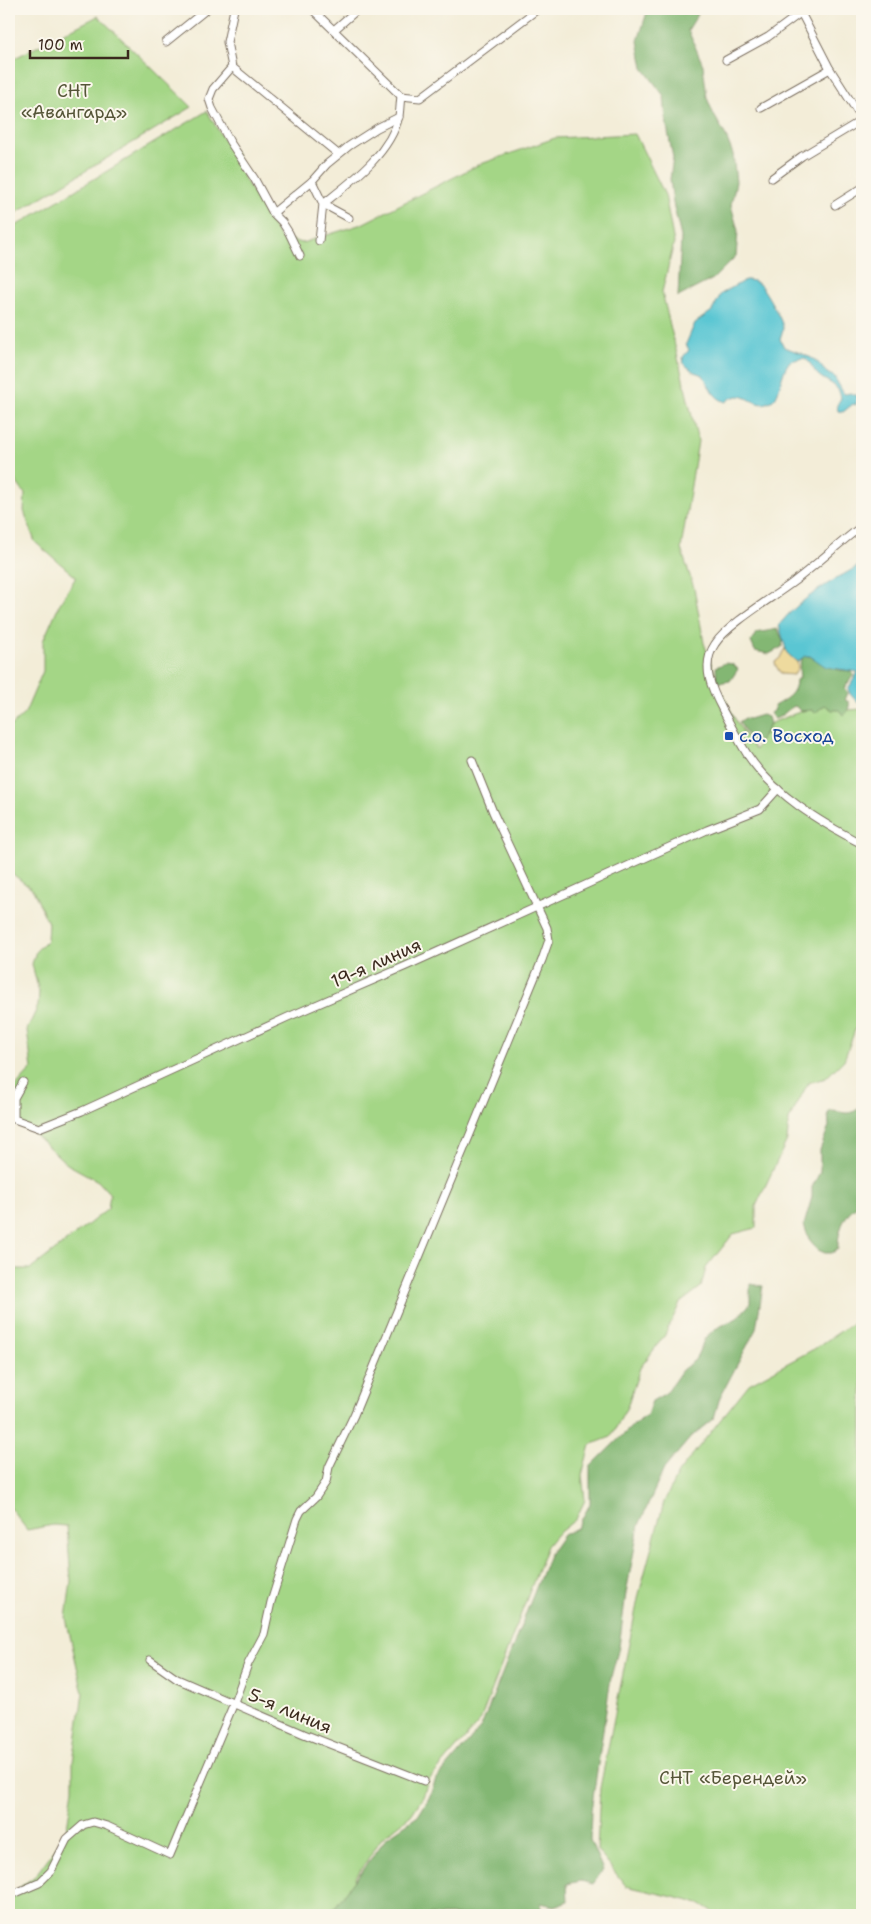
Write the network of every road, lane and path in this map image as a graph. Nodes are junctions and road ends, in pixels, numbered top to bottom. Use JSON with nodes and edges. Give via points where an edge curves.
{"nodes":[{"id":1,"x":207,"y":9,"type":"edge"},
{"id":2,"x":234,"y":9,"type":"edge"},
{"id":3,"x":312,"y":9,"type":"edge"},
{"id":4,"x":358,"y":9,"type":"edge"},
{"id":5,"x":538,"y":9,"type":"edge"},
{"id":6,"x":802,"y":10,"type":"edge"},
{"id":7,"x":528,"y":12,"type":"edge"},
{"id":8,"x":334,"y":30,"type":"junction"},
{"id":9,"x":166,"y":42,"type":"dead end"},
{"id":10,"x":726,"y":60,"type":"dead end"},
{"id":11,"x":232,"y":66,"type":"junction"},
{"id":12,"x":830,"y":69,"type":"junction"},
{"id":13,"x":401,"y":96,"type":"junction"},
{"id":14,"x":761,"y":108,"type":"dead end"},
{"id":15,"x":399,"y":117,"type":"junction"},
{"id":16,"x":862,"y":120,"type":"edge"},
{"id":17,"x":338,"y":154,"type":"junction"},
{"id":18,"x":772,"y":178,"type":"dead end"},
{"id":19,"x":312,"y":181,"type":"junction"},
{"id":20,"x":862,"y":188,"type":"edge"},
{"id":21,"x":323,"y":204,"type":"junction"},
{"id":22,"x":835,"y":205,"type":"dead end"},
{"id":23,"x":273,"y":213,"type":"junction"},
{"id":24,"x":349,"y":218,"type":"dead end"},
{"id":25,"x":319,"y":241,"type":"dead end"},
{"id":26,"x":300,"y":256,"type":"dead end"},
{"id":27,"x":862,"y":526,"type":"edge"},
{"id":28,"x":472,"y":760,"type":"dead end"},
{"id":29,"x":778,"y":789,"type":"junction"},
{"id":30,"x":862,"y":844,"type":"edge"},
{"id":31,"x":537,"y":907,"type":"junction"},
{"id":32,"x":23,"y":1082,"type":"dead end"},
{"id":33,"x":150,"y":1660,"type":"dead end"},
{"id":34,"x":234,"y":1703,"type":"junction"},
{"id":35,"x":424,"y":1781,"type":"dead end"},
{"id":36,"x":9,"y":1900,"type":"edge"}],
"edges":[{"from":1,"to":9,"type":"street"},
{"from":2,"to":11,"type":"street","via":[[227,42]]},
{"from":3,"to":8,"type":"street"},
{"from":4,"to":8,"type":"street"},
{"from":5,"to":7,"type":"street"},
{"from":6,"to":10,"type":"street","via":[[768,37]]},
{"from":6,"to":12,"type":"street"},
{"from":7,"to":13,"type":"street","via":[[420,98]]},
{"from":8,"to":13,"type":"street"},
{"from":11,"to":17,"type":"street"},
{"from":11,"to":23,"type":"street","via":[[209,99],[230,142]]},
{"from":12,"to":14,"type":"street"},
{"from":12,"to":16,"type":"street"},
{"from":13,"to":15,"type":"street"},
{"from":15,"to":17,"type":"street","via":[[376,128]]},
{"from":15,"to":21,"type":"street","via":[[387,143],[366,168]]},
{"from":16,"to":18,"type":"street"},
{"from":17,"to":19,"type":"street"},
{"from":19,"to":21,"type":"street"},
{"from":19,"to":23,"type":"street"},
{"from":20,"to":22,"type":"street"},
{"from":21,"to":24,"type":"street"},
{"from":21,"to":25,"type":"street"},
{"from":23,"to":26,"type":"street","via":[[282,222]]},
{"from":27,"to":29,"type":"street","via":[[731,628],[715,643],[708,658],[709,678],[718,701],[747,755]]},
{"from":28,"to":31,"type":"street"},
{"from":29,"to":30,"type":"street","via":[[826,825]]},
{"from":29,"to":31,"type":"street","name":"19-я линия","via":[[760,809]]},
{"from":31,"to":32,"type":"street","name":"19-я линия","via":[[39,1128],[14,1120],[14,1098]]},
{"from":31,"to":34,"type":"street","via":[[549,940],[542,960],[354,1415],[329,1467],[326,1482],[297,1519],[264,1634],[248,1664]]},
{"from":33,"to":34,"type":"street","name":"5-я линия","via":[[177,1679]]},
{"from":34,"to":35,"type":"street","name":"5-я линия"},
{"from":34,"to":36,"type":"street","via":[[170,1855],[93,1822],[67,1839],[51,1871],[39,1883],[12,1895]]}]}
